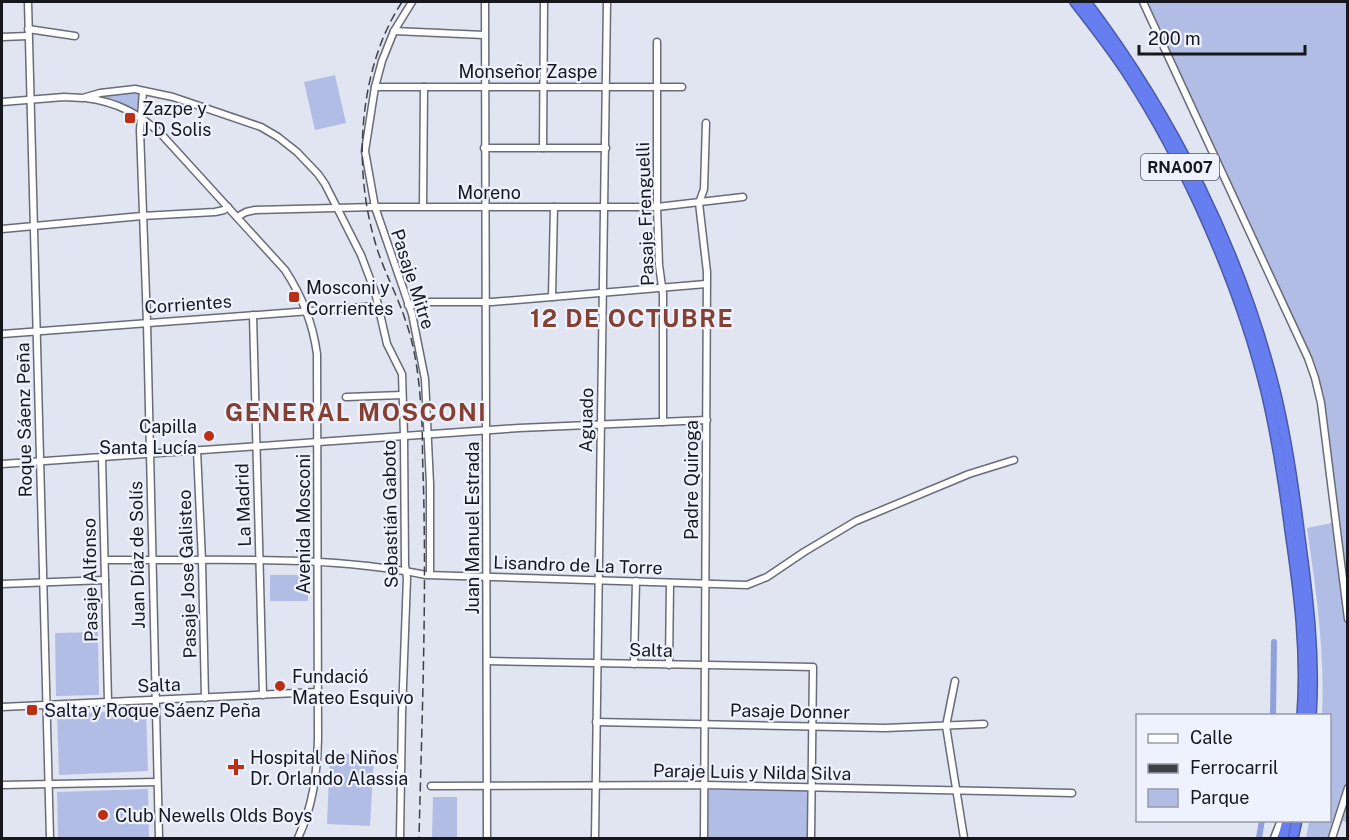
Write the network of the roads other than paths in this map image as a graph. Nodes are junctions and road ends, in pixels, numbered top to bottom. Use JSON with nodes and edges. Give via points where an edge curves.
{"nodes":[{"id":1,"x":28,"y":2,"type":"edge"},
{"id":2,"x":412,"y":2,"type":"edge"},
{"id":3,"x":485,"y":2,"type":"edge"},
{"id":4,"x":544,"y":2,"type":"edge"},
{"id":5,"x":607,"y":2,"type":"edge"},
{"id":6,"x":1075,"y":2,"type":"edge"},
{"id":7,"x":1086,"y":2,"type":"edge"},
{"id":8,"x":1143,"y":2,"type":"edge"},
{"id":9,"x":394,"y":31,"type":"junction"},
{"id":10,"x":28,"y":33,"type":"junction"},
{"id":11,"x":484,"y":35,"type":"junction"},
{"id":12,"x":75,"y":36,"type":"dead end"},
{"id":13,"x":2,"y":37,"type":"edge"},
{"id":14,"x":657,"y":42,"type":"dead end"},
{"id":15,"x":484,"y":86,"type":"junction"},
{"id":16,"x":544,"y":86,"type":"junction"},
{"id":17,"x":608,"y":86,"type":"junction"},
{"id":18,"x":375,"y":87,"type":"junction"},
{"id":19,"x":424,"y":87,"type":"junction"},
{"id":20,"x":657,"y":87,"type":"junction"},
{"id":21,"x":682,"y":87,"type":"dead end"},
{"id":22,"x":144,"y":91,"type":"junction"},
{"id":23,"x":83,"y":98,"type":"junction"},
{"id":24,"x":30,"y":100,"type":"junction"},
{"id":25,"x":2,"y":102,"type":"edge"},
{"id":26,"x":142,"y":117,"type":"junction"},
{"id":27,"x":706,"y":123,"type":"dead end"},
{"id":28,"x":484,"y":148,"type":"junction"},
{"id":29,"x":543,"y":148,"type":"junction"},
{"id":30,"x":606,"y":148,"type":"junction"},
{"id":31,"x":743,"y":197,"type":"dead end"},
{"id":32,"x":699,"y":203,"type":"junction"},
{"id":33,"x":423,"y":206,"type":"junction"},
{"id":34,"x":228,"y":207,"type":"junction"},
{"id":35,"x":375,"y":207,"type":"junction"},
{"id":36,"x":486,"y":207,"type":"junction"},
{"id":37,"x":554,"y":207,"type":"junction"},
{"id":38,"x":605,"y":207,"type":"junction"},
{"id":39,"x":657,"y":207,"type":"junction"},
{"id":40,"x":337,"y":208,"type":"junction"},
{"id":41,"x":142,"y":216,"type":"junction"},
{"id":42,"x":237,"y":217,"type":"junction"},
{"id":43,"x":35,"y":226,"type":"junction"},
{"id":44,"x":2,"y":229,"type":"edge"},
{"id":45,"x":706,"y":284,"type":"junction"},
{"id":46,"x":661,"y":287,"type":"junction"},
{"id":47,"x":604,"y":293,"type":"junction"},
{"id":48,"x":552,"y":297,"type":"junction"},
{"id":49,"x":485,"y":301,"type":"junction"},
{"id":50,"x":408,"y":305,"type":"junction"},
{"id":51,"x":377,"y":306,"type":"junction"},
{"id":52,"x":306,"y":311,"type":"junction"},
{"id":53,"x":253,"y":315,"type":"junction"},
{"id":54,"x":147,"y":322,"type":"junction"},
{"id":55,"x":36,"y":331,"type":"junction"},
{"id":56,"x":2,"y":334,"type":"edge"},
{"id":57,"x":1258,"y":347,"type":"junction"},
{"id":58,"x":1265,"y":373,"type":"junction"},
{"id":59,"x":402,"y":395,"type":"junction"},
{"id":60,"x":346,"y":398,"type":"dead end"},
{"id":61,"x":707,"y":420,"type":"junction"},
{"id":62,"x":663,"y":422,"type":"junction"},
{"id":63,"x":602,"y":424,"type":"junction"},
{"id":64,"x":487,"y":430,"type":"junction"},
{"id":65,"x":429,"y":434,"type":"junction"},
{"id":66,"x":404,"y":436,"type":"junction"},
{"id":67,"x":318,"y":442,"type":"junction"},
{"id":68,"x":256,"y":446,"type":"junction"},
{"id":69,"x":197,"y":450,"type":"junction"},
{"id":70,"x":150,"y":454,"type":"junction"},
{"id":71,"x":102,"y":458,"type":"junction"},
{"id":72,"x":1014,"y":460,"type":"dead end"},
{"id":73,"x":40,"y":462,"type":"junction"},
{"id":74,"x":2,"y":464,"type":"edge"},
{"id":75,"x":106,"y":560,"type":"junction"},
{"id":76,"x":152,"y":561,"type":"junction"},
{"id":77,"x":202,"y":561,"type":"junction"},
{"id":78,"x":260,"y":561,"type":"junction"},
{"id":79,"x":318,"y":562,"type":"junction"},
{"id":80,"x":406,"y":571,"type":"junction"},
{"id":81,"x":430,"y":574,"type":"junction"},
{"id":82,"x":487,"y":577,"type":"junction"},
{"id":83,"x":105,"y":580,"type":"junction"},
{"id":84,"x":598,"y":580,"type":"junction"},
{"id":85,"x":636,"y":581,"type":"junction"},
{"id":86,"x":43,"y":582,"type":"junction"},
{"id":87,"x":670,"y":583,"type":"junction"},
{"id":88,"x":2,"y":584,"type":"edge"},
{"id":89,"x":705,"y":584,"type":"junction"},
{"id":90,"x":1347,"y":619,"type":"edge"},
{"id":91,"x":487,"y":662,"type":"junction"},
{"id":92,"x":597,"y":664,"type":"junction"},
{"id":93,"x":634,"y":664,"type":"junction"},
{"id":94,"x":669,"y":665,"type":"junction"},
{"id":95,"x":706,"y":666,"type":"junction"},
{"id":96,"x":955,"y":681,"type":"dead end"},
{"id":97,"x":318,"y":692,"type":"junction"},
{"id":98,"x":262,"y":695,"type":"junction"},
{"id":99,"x":205,"y":698,"type":"junction"},
{"id":100,"x":156,"y":700,"type":"junction"},
{"id":101,"x":108,"y":701,"type":"junction"},
{"id":102,"x":46,"y":704,"type":"junction"},
{"id":103,"x":2,"y":706,"type":"edge"},
{"id":104,"x":1302,"y":714,"type":"edge"},
{"id":105,"x":1311,"y":714,"type":"edge"},
{"id":106,"x":596,"y":722,"type":"junction"},
{"id":107,"x":984,"y":724,"type":"dead end"},
{"id":108,"x":705,"y":725,"type":"junction"},
{"id":109,"x":813,"y":725,"type":"junction"},
{"id":110,"x":946,"y":726,"type":"junction"},
{"id":111,"x":157,"y":783,"type":"junction"},
{"id":112,"x":49,"y":784,"type":"junction"},
{"id":113,"x":2,"y":785,"type":"edge"},
{"id":114,"x":488,"y":785,"type":"junction"},
{"id":115,"x":705,"y":785,"type":"junction"},
{"id":116,"x":431,"y":786,"type":"dead end"},
{"id":117,"x":595,"y":786,"type":"junction"},
{"id":118,"x":812,"y":787,"type":"junction"},
{"id":119,"x":1347,"y":788,"type":"edge"},
{"id":120,"x":957,"y":791,"type":"junction"},
{"id":121,"x":1072,"y":793,"type":"dead end"},
{"id":122,"x":1280,"y":822,"type":"edge"},
{"id":123,"x":1287,"y":822,"type":"edge"},
{"id":124,"x":1297,"y":822,"type":"edge"},
{"id":125,"x":50,"y":838,"type":"edge"},
{"id":126,"x":159,"y":838,"type":"edge"},
{"id":127,"x":298,"y":838,"type":"edge"},
{"id":128,"x":400,"y":838,"type":"edge"},
{"id":129,"x":487,"y":838,"type":"edge"},
{"id":130,"x":595,"y":838,"type":"edge"},
{"id":131,"x":704,"y":838,"type":"edge"},
{"id":132,"x":811,"y":838,"type":"edge"},
{"id":133,"x":964,"y":838,"type":"edge"},
{"id":134,"x":1274,"y":838,"type":"edge"},
{"id":135,"x":1283,"y":838,"type":"edge"},
{"id":136,"x":1293,"y":838,"type":"edge"},
{"id":137,"x":1332,"y":838,"type":"edge"}],
"edges":[{"from":1,"to":10,"type":"street","name":"Roque Sáenz Peña"},
{"from":2,"to":9,"type":"street","name":"Pasaje Mitre"},
{"from":3,"to":11,"type":"street","name":"Juan Manuel Estrada"},
{"from":4,"to":16,"type":"street"},
{"from":5,"to":17,"type":"street","name":"Aguado"},
{"from":6,"to":57,"type":"highway","number":"RNA007","via":[[1127,73],[1177,161]]},
{"from":7,"to":57,"type":"highway","number":"RNA007","via":[[1135,69],[1179,146],[1234,266]]},
{"from":8,"to":90,"type":"street","via":[[1315,378]]},
{"from":9,"to":11,"type":"street"},
{"from":9,"to":18,"type":"street","name":"Pasaje Mitre"},
{"from":10,"to":12,"type":"street"},
{"from":10,"to":13,"type":"street"},
{"from":10,"to":24,"type":"street","name":"Roque Sáenz Peña"},
{"from":11,"to":15,"type":"street","name":"Juan Manuel Estrada"},
{"from":14,"to":20,"type":"street","name":"Pasaje Frenguelli"},
{"from":15,"to":16,"type":"street","name":"Monseñor Zaspe"},
{"from":15,"to":19,"type":"street","name":"Monseñor Zaspe"},
{"from":15,"to":28,"type":"street","name":"Juan Manuel Estrada"},
{"from":16,"to":17,"type":"street","name":"Monseñor Zaspe"},
{"from":16,"to":29,"type":"street"},
{"from":17,"to":20,"type":"street","name":"Monseñor Zaspe"},
{"from":17,"to":30,"type":"street","name":"Aguado"},
{"from":18,"to":19,"type":"street","name":"Monseñor Zaspe"},
{"from":18,"to":35,"type":"street","name":"Pasaje Mitre","via":[[365,150]]},
{"from":19,"to":33,"type":"street"},
{"from":20,"to":21,"type":"street","name":"Monseñor Zaspe"},
{"from":20,"to":39,"type":"street","name":"Pasaje Frenguelli"},
{"from":22,"to":23,"type":"street","name":"Sebastián Gaboto","via":[[126,89]]},
{"from":22,"to":26,"type":"street","name":"Juan Díaz de Solís"},
{"from":22,"to":40,"type":"street","name":"Sebastián Gaboto","via":[[228,114],[278,136],[325,184]]},
{"from":23,"to":24,"type":"street"},
{"from":23,"to":26,"type":"street","name":"Avenida Mosconi","via":[[115,104]]},
{"from":24,"to":25,"type":"street"},
{"from":24,"to":43,"type":"street","name":"Roque Sáenz Peña"},
{"from":26,"to":34,"type":"street","name":"Avenida Mosconi"},
{"from":26,"to":41,"type":"street","name":"Juan Díaz de Solís"},
{"from":27,"to":32,"type":"street","name":"Padre Quiroga","via":[[704,189]]},
{"from":28,"to":29,"type":"street"},
{"from":28,"to":36,"type":"street","name":"Juan Manuel Estrada"},
{"from":29,"to":30,"type":"street"},
{"from":30,"to":38,"type":"street","name":"Aguado"},
{"from":31,"to":32,"type":"street","name":"Moreno"},
{"from":32,"to":39,"type":"street","name":"Moreno"},
{"from":32,"to":45,"type":"street","name":"Padre Quiroga"},
{"from":33,"to":35,"type":"street","name":"Moreno"},
{"from":33,"to":36,"type":"street","name":"Moreno"},
{"from":34,"to":41,"type":"street","via":[[215,212]]},
{"from":34,"to":42,"type":"street","name":"Avenida Mosconi"},
{"from":35,"to":40,"type":"street","name":"Moreno"},
{"from":35,"to":50,"type":"street","name":"Pasaje Mitre"},
{"from":36,"to":37,"type":"street","name":"Moreno"},
{"from":36,"to":49,"type":"street","name":"Juan Manuel Estrada"},
{"from":37,"to":38,"type":"street","name":"Moreno"},
{"from":37,"to":48,"type":"street"},
{"from":38,"to":39,"type":"street","name":"Moreno"},
{"from":38,"to":47,"type":"street","name":"Aguado"},
{"from":39,"to":46,"type":"street","name":"Pasaje Frenguelli"},
{"from":40,"to":42,"type":"street","name":"Moreno","via":[[255,210]]},
{"from":40,"to":51,"type":"street","name":"Sebastián Gaboto","via":[[361,255]]},
{"from":41,"to":43,"type":"street"},
{"from":41,"to":54,"type":"street","name":"Juan Díaz de Solís"},
{"from":42,"to":52,"type":"street","name":"Avenida Mosconi","via":[[285,270]]},
{"from":43,"to":44,"type":"street"},
{"from":43,"to":55,"type":"street","name":"Roque Sáenz Peña"},
{"from":45,"to":46,"type":"street"},
{"from":45,"to":61,"type":"street","name":"Padre Quiroga"},
{"from":46,"to":47,"type":"street"},
{"from":46,"to":62,"type":"street","name":"Pasaje Frenguelli"},
{"from":47,"to":48,"type":"street"},
{"from":47,"to":63,"type":"street","name":"Aguado"},
{"from":48,"to":49,"type":"street"},
{"from":49,"to":50,"type":"street"},
{"from":49,"to":64,"type":"street","name":"Juan Manuel Estrada"},
{"from":50,"to":65,"type":"street","name":"Pasaje Mitre","via":[[425,379]]},
{"from":51,"to":52,"type":"street","name":"Corrientes"},
{"from":51,"to":59,"type":"street","name":"Sebastián Gaboto","via":[[387,344],[400,367]]},
{"from":52,"to":53,"type":"street","name":"Corrientes"},
{"from":52,"to":67,"type":"street","name":"Avenida Mosconi","via":[[317,354]]},
{"from":53,"to":54,"type":"street","name":"Corrientes"},
{"from":53,"to":68,"type":"street","name":"La Madrid"},
{"from":54,"to":55,"type":"street","name":"Corrientes"},
{"from":54,"to":70,"type":"street","name":"Juan Díaz de Solís"},
{"from":55,"to":56,"type":"street","name":"Corrientes"},
{"from":55,"to":73,"type":"street","name":"Roque Sáenz Peña"},
{"from":57,"to":58,"type":"highway","number":"RNA007"},
{"from":58,"to":104,"type":"highway","number":"RNA007","via":[[1299,597]]},
{"from":58,"to":105,"type":"highway","number":"RNA007","via":[[1284,433],[1304,564],[1312,645]]},
{"from":59,"to":60,"type":"street"},
{"from":59,"to":66,"type":"street","name":"Sebastián Gaboto"},
{"from":61,"to":62,"type":"street"},
{"from":61,"to":89,"type":"street","name":"Padre Quiroga"},
{"from":62,"to":63,"type":"street"},
{"from":63,"to":64,"type":"street"},
{"from":63,"to":84,"type":"street","name":"Aguado"},
{"from":64,"to":65,"type":"street"},
{"from":64,"to":82,"type":"street","name":"Juan Manuel Estrada"},
{"from":65,"to":66,"type":"street"},
{"from":65,"to":81,"type":"street","name":"Pasaje Mitre"},
{"from":66,"to":67,"type":"street"},
{"from":66,"to":80,"type":"street","name":"Sebastián Gaboto"},
{"from":67,"to":68,"type":"street"},
{"from":67,"to":79,"type":"street","name":"Avenida Mosconi"},
{"from":68,"to":69,"type":"street"},
{"from":68,"to":78,"type":"street","name":"La Madrid"},
{"from":69,"to":70,"type":"street"},
{"from":69,"to":77,"type":"street","name":"Pasaje Jose Galisteo"},
{"from":70,"to":71,"type":"street"},
{"from":70,"to":76,"type":"street","name":"Juan Díaz de Solís"},
{"from":71,"to":73,"type":"street"},
{"from":71,"to":75,"type":"street","name":"Pasaje Alfonso"},
{"from":72,"to":89,"type":"street","name":"Lisandro de La Torre","via":[[969,474],[856,521],[762,581],[747,585]]},
{"from":73,"to":74,"type":"street"},
{"from":73,"to":86,"type":"street","name":"Roque Sáenz Peña"},
{"from":75,"to":76,"type":"street","name":"Lisandro de La Torre"},
{"from":75,"to":83,"type":"street","name":"Pasaje Alfonso"},
{"from":76,"to":77,"type":"street","name":"Lisandro de La Torre"},
{"from":76,"to":100,"type":"street","name":"Juan Díaz de Solís"},
{"from":77,"to":78,"type":"street","name":"Lisandro de La Torre"},
{"from":77,"to":99,"type":"street","name":"Pasaje Jose Galisteo"},
{"from":78,"to":79,"type":"street","name":"Lisandro de La Torre"},
{"from":78,"to":98,"type":"street","name":"La Madrid"},
{"from":79,"to":80,"type":"street","name":"Lisandro de La Torre"},
{"from":79,"to":97,"type":"street","name":"Avenida Mosconi"},
{"from":80,"to":81,"type":"street","name":"Lisandro de La Torre"},
{"from":80,"to":128,"type":"street","name":"Sebastián Gaboto"},
{"from":81,"to":82,"type":"street","name":"Lisandro de La Torre"},
{"from":82,"to":84,"type":"street","name":"Lisandro de La Torre"},
{"from":82,"to":91,"type":"street","name":"Juan Manuel Estrada"},
{"from":83,"to":86,"type":"street"},
{"from":83,"to":101,"type":"street","name":"Pasaje Alfonso"},
{"from":84,"to":85,"type":"street","name":"Lisandro de La Torre"},
{"from":84,"to":92,"type":"street","name":"Aguado"},
{"from":85,"to":87,"type":"street","name":"Lisandro de La Torre"},
{"from":85,"to":93,"type":"street"},
{"from":86,"to":88,"type":"street"},
{"from":86,"to":102,"type":"street","name":"Roque Sáenz Peña"},
{"from":87,"to":89,"type":"street","name":"Lisandro de La Torre"},
{"from":87,"to":94,"type":"street"},
{"from":89,"to":95,"type":"street","name":"Padre Quiroga"},
{"from":91,"to":92,"type":"street","name":"Salta"},
{"from":91,"to":114,"type":"street","name":"Juan Manuel Estrada"},
{"from":92,"to":93,"type":"street","name":"Salta"},
{"from":92,"to":106,"type":"street","name":"Aguado"},
{"from":93,"to":94,"type":"street","name":"Salta"},
{"from":94,"to":95,"type":"street","name":"Salta"},
{"from":95,"to":108,"type":"street","name":"Padre Quiroga"},
{"from":95,"to":109,"type":"street","name":"Salta","via":[[813,667]]},
{"from":96,"to":110,"type":"street"},
{"from":97,"to":98,"type":"street","name":"Salta"},
{"from":97,"to":127,"type":"street","name":"Avenida Mosconi","via":[[316,778],[308,816]]},
{"from":98,"to":99,"type":"street","name":"Salta"},
{"from":99,"to":100,"type":"street","name":"Salta"},
{"from":100,"to":101,"type":"street","name":"Salta"},
{"from":100,"to":111,"type":"street","name":"Juan Díaz de Solís"},
{"from":101,"to":102,"type":"street","name":"Salta"},
{"from":102,"to":103,"type":"street","name":"Salta"},
{"from":102,"to":112,"type":"street","name":"Roque Sáenz Peña"},
{"from":106,"to":108,"type":"street","name":"Pasaje Donner"},
{"from":106,"to":117,"type":"street","name":"Aguado"},
{"from":107,"to":110,"type":"street","name":"Pasaje Donner"},
{"from":108,"to":109,"type":"street","name":"Pasaje Donner"},
{"from":108,"to":115,"type":"street","name":"Padre Quiroga"},
{"from":109,"to":110,"type":"street","name":"Pasaje Donner"},
{"from":109,"to":118,"type":"street"},
{"from":110,"to":120,"type":"street"},
{"from":111,"to":112,"type":"street"},
{"from":111,"to":126,"type":"street","name":"Juan Díaz de Solís"},
{"from":112,"to":113,"type":"street"},
{"from":112,"to":125,"type":"street","name":"Roque Sáenz Peña"},
{"from":114,"to":116,"type":"street","name":"Paraje Luis y Nilda Silva"},
{"from":114,"to":117,"type":"street","name":"Paraje Luis y Nilda Silva"},
{"from":114,"to":129,"type":"street","name":"Juan Manuel Estrada"},
{"from":115,"to":117,"type":"street","name":"Paraje Luis y Nilda Silva"},
{"from":115,"to":118,"type":"street","name":"Paraje Luis y Nilda Silva"},
{"from":115,"to":131,"type":"street","name":"Padre Quiroga"},
{"from":117,"to":130,"type":"street","name":"Aguado"},
{"from":118,"to":120,"type":"street","name":"Paraje Luis y Nilda Silva"},
{"from":118,"to":132,"type":"street"},
{"from":119,"to":137,"type":"street"},
{"from":120,"to":121,"type":"street","name":"Paraje Luis y Nilda Silva"},
{"from":120,"to":133,"type":"street"},
{"from":122,"to":134,"type":"street"},
{"from":123,"to":135,"type":"highway"},
{"from":124,"to":136,"type":"highway"}]}
